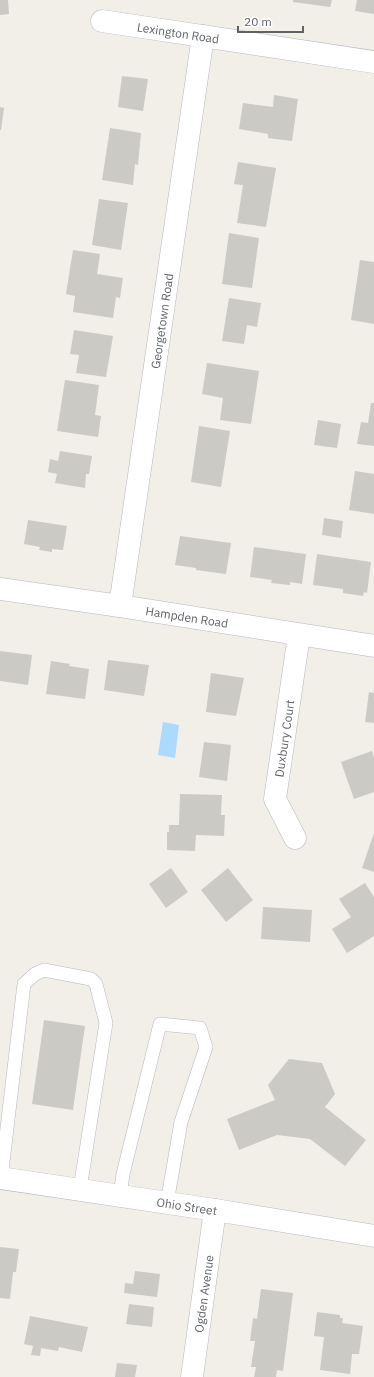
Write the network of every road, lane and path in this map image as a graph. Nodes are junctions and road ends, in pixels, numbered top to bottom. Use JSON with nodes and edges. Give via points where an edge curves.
{"nodes":[{"id":1,"x":102,"y":22,"type":"dead end"},
{"id":2,"x":203,"y":36,"type":"junction"},
{"id":3,"x":374,"y":62,"type":"edge"},
{"id":4,"x":0,"y":589,"type":"edge"},
{"id":5,"x":120,"y":606,"type":"junction"},
{"id":6,"x":299,"y":635,"type":"junction"},
{"id":7,"x":374,"y":646,"type":"edge"},
{"id":8,"x":295,"y":838,"type":"dead end"},
{"id":9,"x":0,"y":1178,"type":"edge"},
{"id":10,"x":80,"y":1189,"type":"junction"},
{"id":11,"x":120,"y":1196,"type":"junction"},
{"id":12,"x":167,"y":1203,"type":"junction"},
{"id":13,"x":215,"y":1210,"type":"junction"},
{"id":14,"x":374,"y":1236,"type":"edge"},
{"id":15,"x":192,"y":1377,"type":"edge"}],
"edges":[{"from":1,"to":2,"type":"street","name":"Lexington Road"},
{"from":2,"to":3,"type":"street","name":"Lexington Road"},
{"from":2,"to":5,"type":"street","name":"Georgetown Road"},
{"from":4,"to":5,"type":"street","name":"Hampden Road"},
{"from":5,"to":6,"type":"street","name":"Hampden Road"},
{"from":6,"to":7,"type":"street","name":"Hampden Road"},
{"from":6,"to":8,"type":"street","name":"Duxbury Court","via":[[275,799]]},
{"from":9,"to":10,"type":"street","name":"Ohio Street"},
{"from":9,"to":10,"type":"lane","via":[[24,984],[44,970],[91,979],[96,984],[106,1023]]},
{"from":10,"to":11,"type":"street","name":"Ohio Street"},
{"from":11,"to":12,"type":"street","name":"Ohio Street"},
{"from":11,"to":12,"type":"lane","via":[[123,1174],[160,1024],[200,1028],[206,1047],[182,1122]]},
{"from":12,"to":13,"type":"street","name":"Ohio Street"},
{"from":13,"to":14,"type":"street","name":"Ohio Street"},
{"from":13,"to":15,"type":"street","name":"Ogden Avenue"}]}
